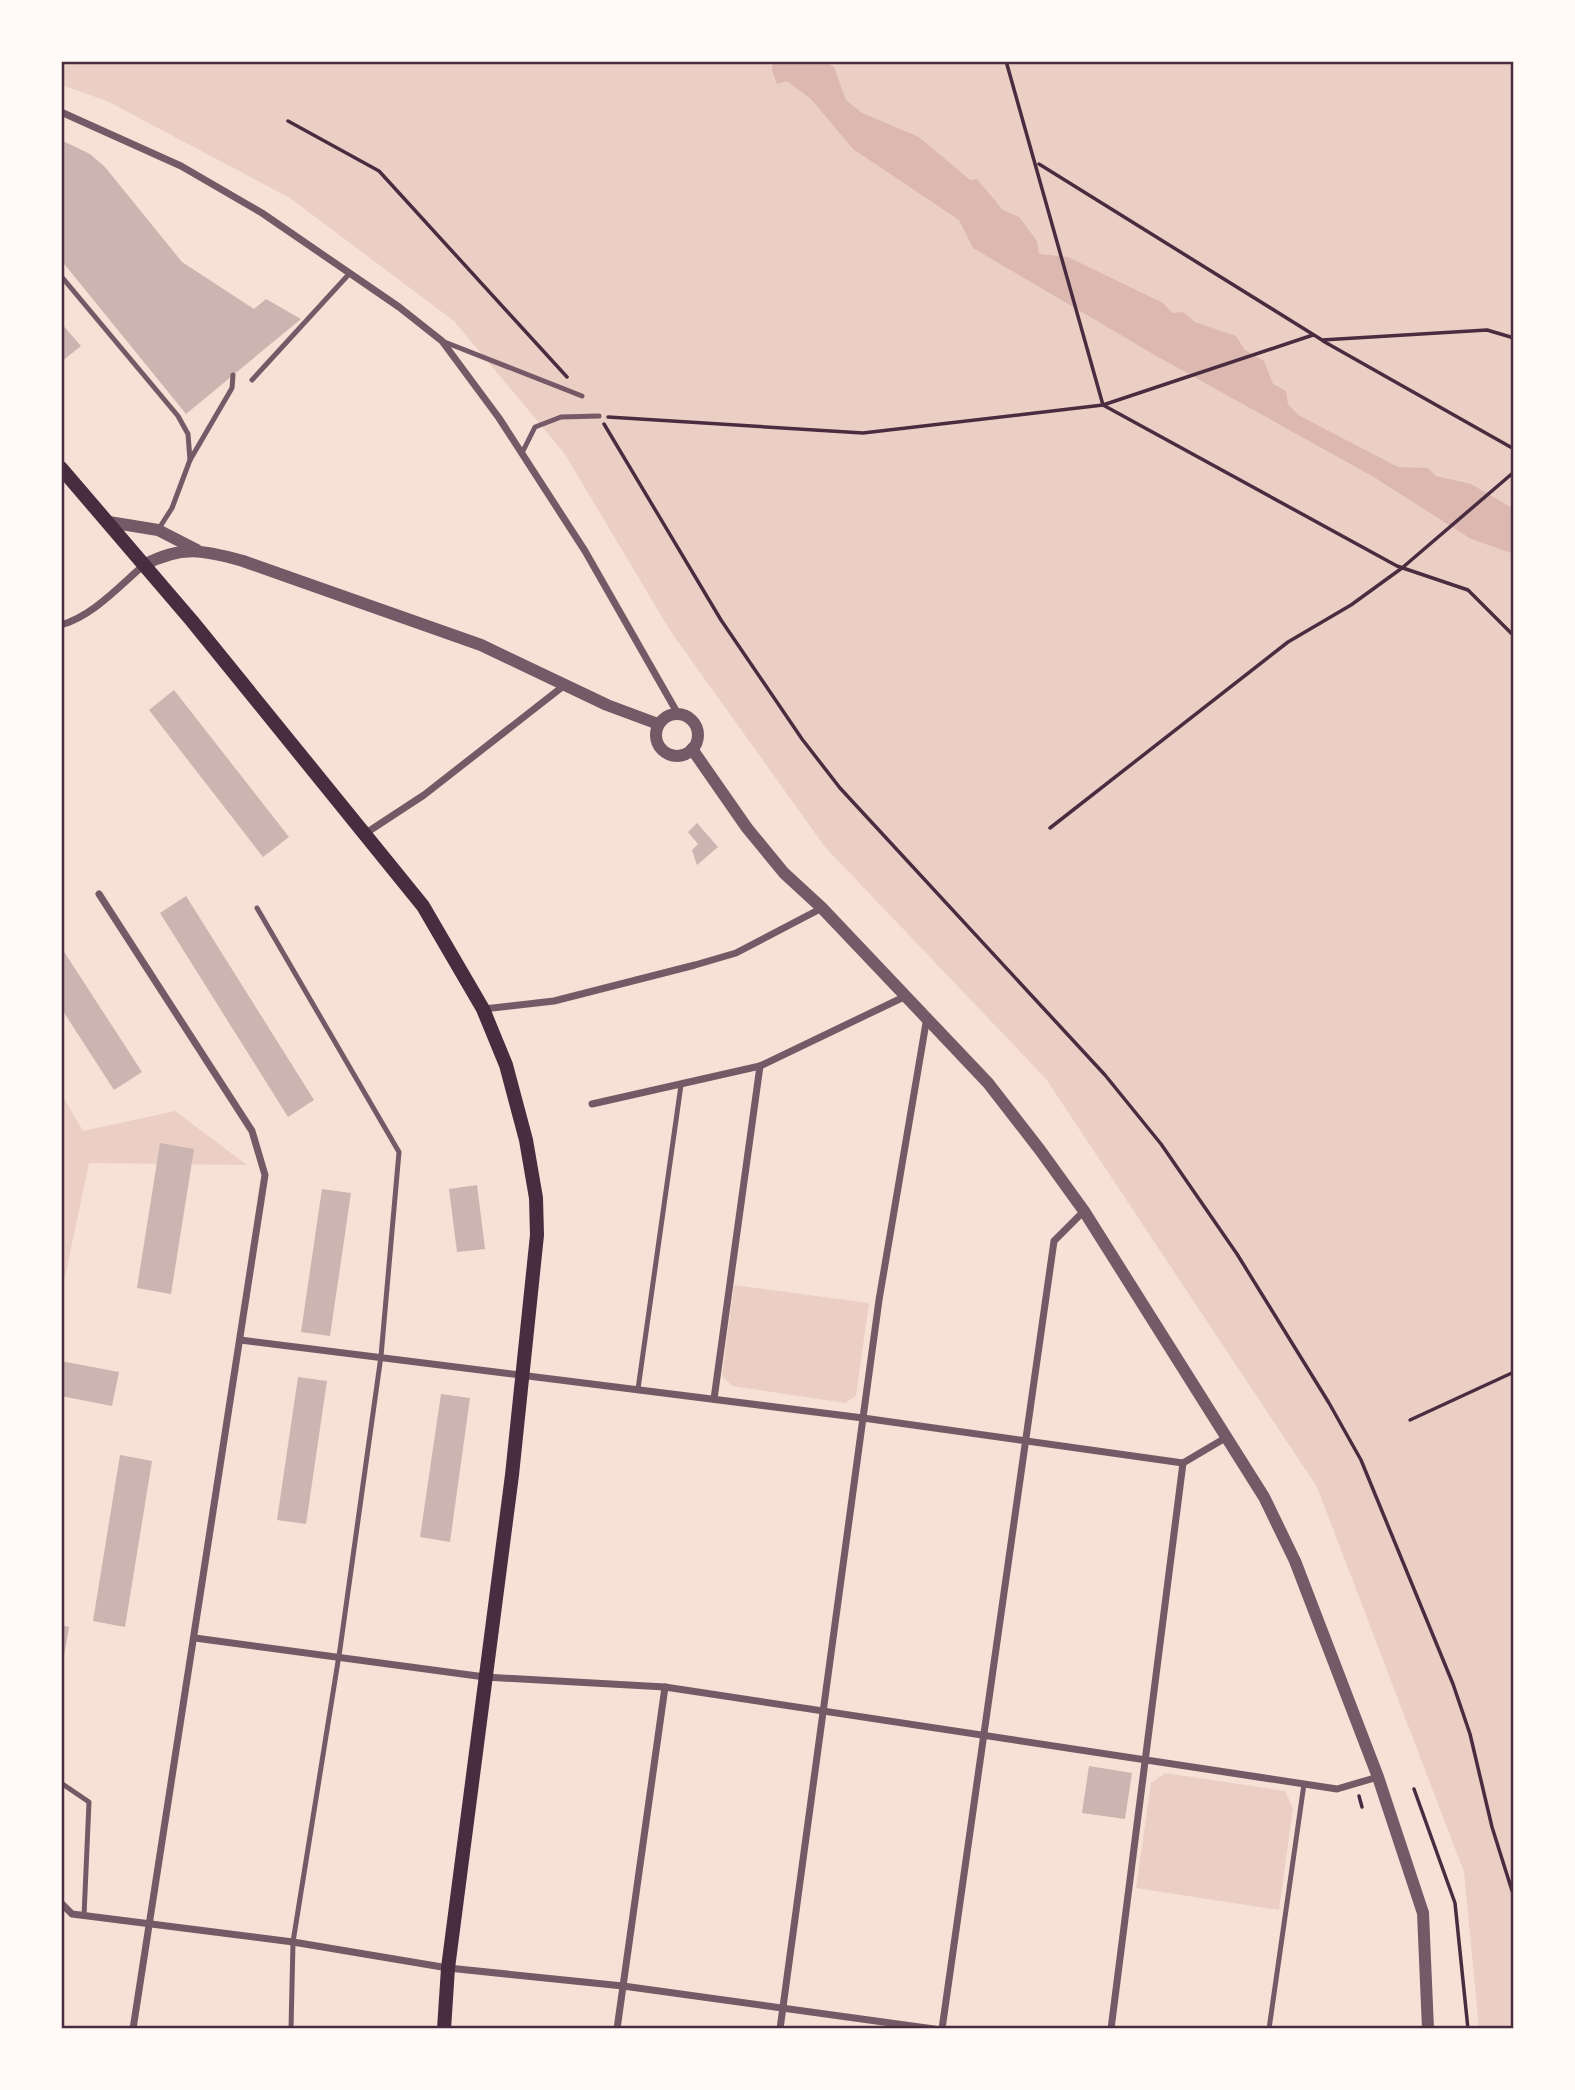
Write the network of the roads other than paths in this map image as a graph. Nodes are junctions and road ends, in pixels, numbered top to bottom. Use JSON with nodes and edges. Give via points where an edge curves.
{"nodes":[{"id":1,"x":61,"y":111,"type":"edge"},
{"id":2,"x":350,"y":273,"type":"junction"},
{"id":3,"x":61,"y":275,"type":"edge"},
{"id":4,"x":442,"y":341,"type":"junction"},
{"id":5,"x":233,"y":375,"type":"dead end"},
{"id":6,"x":252,"y":380,"type":"dead end"},
{"id":7,"x":582,"y":396,"type":"road end"},
{"id":8,"x":598,"y":416,"type":"road end"},
{"id":9,"x":522,"y":453,"type":"junction"},
{"id":10,"x":190,"y":460,"type":"junction"},
{"id":11,"x":61,"y":468,"type":"edge"},
{"id":12,"x":109,"y":522,"type":"junction"},
{"id":13,"x":158,"y":530,"type":"junction"},
{"id":14,"x":197,"y":550,"type":"junction"},
{"id":15,"x":144,"y":565,"type":"junction"},
{"id":16,"x":61,"y":625,"type":"edge"},
{"id":17,"x":567,"y":684,"type":"junction"},
{"id":18,"x":678,"y":714,"type":"junction"},
{"id":19,"x":658,"y":724,"type":"junction"},
{"id":20,"x":692,"y":749,"type":"junction"},
{"id":21,"x":366,"y":833,"type":"junction"},
{"id":22,"x":99,"y":894,"type":"dead end"},
{"id":23,"x":257,"y":908,"type":"dead end"},
{"id":24,"x":822,"y":908,"type":"junction"},
{"id":25,"x":906,"y":996,"type":"junction"},
{"id":26,"x":483,"y":1009,"type":"junction"},
{"id":27,"x":927,"y":1017,"type":"junction"},
{"id":28,"x":760,"y":1066,"type":"junction"},
{"id":29,"x":681,"y":1085,"type":"junction"},
{"id":30,"x":592,"y":1104,"type":"dead end"},
{"id":31,"x":1084,"y":1211,"type":"junction"},
{"id":32,"x":240,"y":1340,"type":"junction"},
{"id":33,"x":381,"y":1356,"type":"junction"},
{"id":34,"x":523,"y":1376,"type":"junction"},
{"id":35,"x":638,"y":1389,"type":"junction"},
{"id":36,"x":714,"y":1399,"type":"junction"},
{"id":37,"x":863,"y":1418,"type":"junction"},
{"id":38,"x":1227,"y":1437,"type":"junction"},
{"id":39,"x":1025,"y":1441,"type":"junction"},
{"id":40,"x":1183,"y":1462,"type":"junction"},
{"id":41,"x":195,"y":1638,"type":"junction"},
{"id":42,"x":339,"y":1655,"type":"junction"},
{"id":43,"x":485,"y":1677,"type":"junction"},
{"id":44,"x":665,"y":1687,"type":"junction"},
{"id":45,"x":824,"y":1711,"type":"junction"},
{"id":46,"x":984,"y":1735,"type":"junction"},
{"id":47,"x":1145,"y":1759,"type":"junction"},
{"id":48,"x":1378,"y":1777,"type":"junction"},
{"id":49,"x":61,"y":1783,"type":"edge"},
{"id":50,"x":1304,"y":1784,"type":"junction"},
{"id":51,"x":61,"y":1903,"type":"edge"},
{"id":52,"x":85,"y":1916,"type":"junction"},
{"id":53,"x":151,"y":1924,"type":"junction"},
{"id":54,"x":293,"y":1942,"type":"junction"},
{"id":55,"x":448,"y":1968,"type":"junction"},
{"id":56,"x":623,"y":1986,"type":"junction"},
{"id":57,"x":782,"y":2008,"type":"junction"},
{"id":58,"x":133,"y":2029,"type":"edge"},
{"id":59,"x":291,"y":2029,"type":"edge"},
{"id":60,"x":444,"y":2029,"type":"edge"},
{"id":61,"x":617,"y":2029,"type":"edge"},
{"id":62,"x":780,"y":2029,"type":"edge"},
{"id":63,"x":934,"y":2029,"type":"edge"},
{"id":64,"x":942,"y":2029,"type":"edge"},
{"id":65,"x":1111,"y":2029,"type":"edge"},
{"id":66,"x":1269,"y":2029,"type":"edge"},
{"id":67,"x":1428,"y":2029,"type":"edge"}],
"edges":[{"from":1,"to":2,"type":"street","via":[[201,176]]},
{"from":2,"to":4,"type":"street"},
{"from":2,"to":6,"type":"lane"},
{"from":3,"to":10,"type":"lane","via":[[177,416],[188,434]]},
{"from":4,"to":7,"type":"lane"},
{"from":4,"to":9,"type":"street"},
{"from":5,"to":10,"type":"lane","via":[[232,388]]},
{"from":8,"to":9,"type":"lane","via":[[561,417],[536,427]]},
{"from":9,"to":18,"type":"street","via":[[585,551]]},
{"from":10,"to":13,"type":"lane","via":[[172,508]]},
{"from":11,"to":12,"type":"main road"},
{"from":12,"to":13,"type":"street"},
{"from":12,"to":15,"type":"main road"},
{"from":13,"to":14,"type":"street"},
{"from":14,"to":15,"type":"street","via":[[172,553]]},
{"from":14,"to":17,"type":"street","via":[[254,565],[468,640]]},
{"from":15,"to":16,"type":"street","via":[[91,610]]},
{"from":15,"to":21,"type":"main road"},
{"from":17,"to":19,"type":"street"},
{"from":17,"to":21,"type":"street"},
{"from":18,"to":19,"type":"street"},
{"from":18,"to":20,"type":"street","via":[[696,727],[697,742]]},
{"from":19,"to":20,"type":"street","via":[[656,741],[664,752],[679,756]]},
{"from":20,"to":24,"type":"street","via":[[747,828],[784,873]]},
{"from":21,"to":26,"type":"main road","via":[[423,906]]},
{"from":22,"to":32,"type":"street","via":[[252,1131],[260,1153],[265,1175]]},
{"from":23,"to":33,"type":"lane","via":[[398,1152]]},
{"from":24,"to":25,"type":"street"},
{"from":24,"to":26,"type":"street","via":[[736,953],[554,1001]]},
{"from":25,"to":27,"type":"street"},
{"from":25,"to":28,"type":"street"},
{"from":26,"to":34,"type":"main road","via":[[506,1065],[536,1198],[537,1235]]},
{"from":27,"to":31,"type":"street","via":[[988,1083]]},
{"from":27,"to":37,"type":"street"},
{"from":28,"to":29,"type":"street"},
{"from":28,"to":36,"type":"street"},
{"from":29,"to":30,"type":"street"},
{"from":29,"to":35,"type":"lane"},
{"from":31,"to":38,"type":"street"},
{"from":31,"to":39,"type":"street","via":[[1054,1241]]},
{"from":32,"to":33,"type":"street"},
{"from":32,"to":41,"type":"street"},
{"from":33,"to":34,"type":"street"},
{"from":33,"to":42,"type":"lane"},
{"from":34,"to":35,"type":"street"},
{"from":34,"to":43,"type":"main road"},
{"from":35,"to":36,"type":"street"},
{"from":36,"to":37,"type":"street"},
{"from":37,"to":39,"type":"street"},
{"from":37,"to":45,"type":"street"},
{"from":38,"to":40,"type":"street"},
{"from":38,"to":48,"type":"street","via":[[1264,1497],[1295,1561]]},
{"from":39,"to":40,"type":"street"},
{"from":39,"to":46,"type":"street"},
{"from":40,"to":47,"type":"street"},
{"from":41,"to":42,"type":"street"},
{"from":41,"to":53,"type":"street"},
{"from":42,"to":43,"type":"street"},
{"from":42,"to":54,"type":"lane"},
{"from":43,"to":44,"type":"street"},
{"from":43,"to":55,"type":"main road"},
{"from":44,"to":45,"type":"street"},
{"from":44,"to":56,"type":"street"},
{"from":45,"to":46,"type":"street"},
{"from":45,"to":57,"type":"street"},
{"from":46,"to":47,"type":"street"},
{"from":46,"to":64,"type":"street"},
{"from":47,"to":50,"type":"street"},
{"from":47,"to":65,"type":"street"},
{"from":48,"to":50,"type":"street","via":[[1337,1788]]},
{"from":48,"to":67,"type":"street","via":[[1423,1913]]},
{"from":49,"to":52,"type":"lane","via":[[89,1802]]},
{"from":50,"to":66,"type":"lane"},
{"from":51,"to":52,"type":"street","via":[[72,1914]]},
{"from":52,"to":53,"type":"street"},
{"from":53,"to":54,"type":"street"},
{"from":53,"to":58,"type":"street"},
{"from":54,"to":55,"type":"street"},
{"from":54,"to":59,"type":"lane"},
{"from":55,"to":56,"type":"street"},
{"from":55,"to":60,"type":"main road"},
{"from":56,"to":57,"type":"street"},
{"from":56,"to":61,"type":"street"},
{"from":57,"to":62,"type":"street"},
{"from":57,"to":63,"type":"street"}]}
